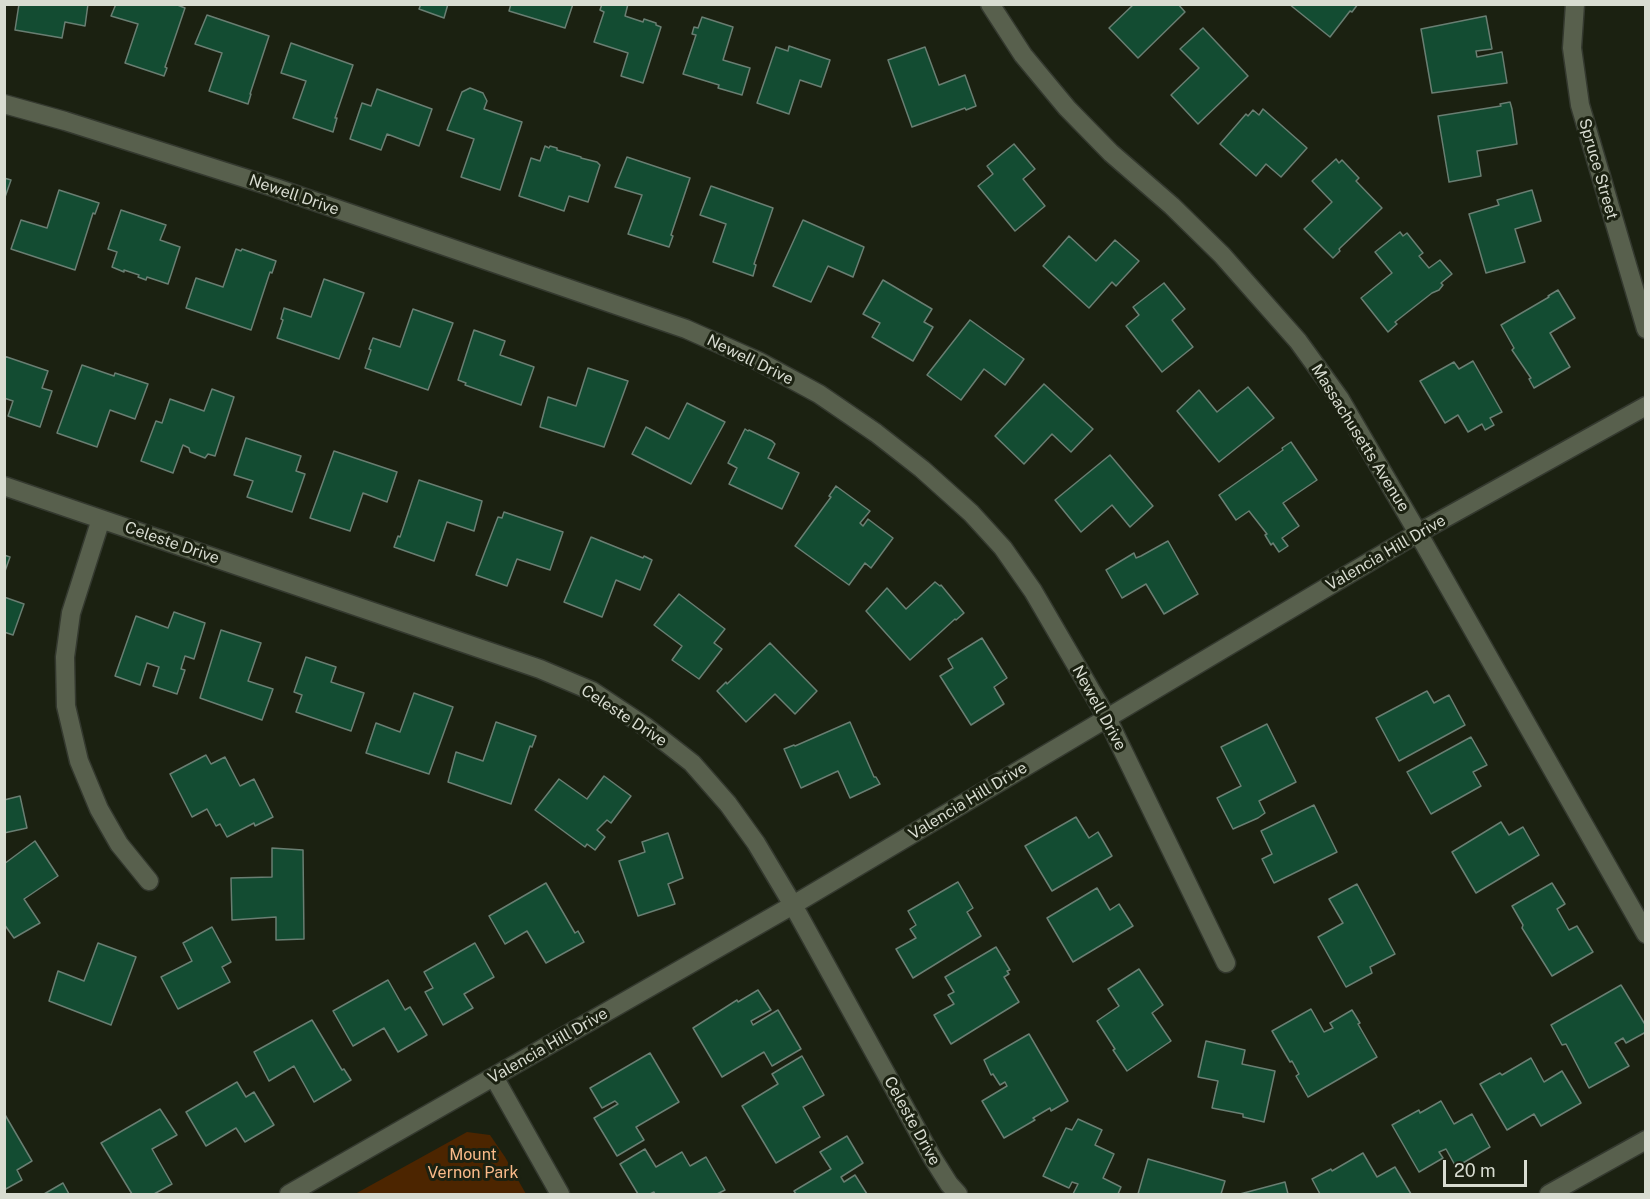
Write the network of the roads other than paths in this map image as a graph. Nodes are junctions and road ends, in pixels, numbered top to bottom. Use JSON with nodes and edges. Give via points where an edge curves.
{"nodes":[{"id":1,"x":990,"y":4,"type":"edge"},
{"id":2,"x":1575,"y":4,"type":"edge"},
{"id":3,"x":4,"y":104,"type":"edge"},
{"id":4,"x":1646,"y":329,"type":"edge"},
{"id":5,"x":1646,"y":406,"type":"edge"},
{"id":6,"x":4,"y":486,"type":"edge"},
{"id":7,"x":100,"y":519,"type":"junction"},
{"id":8,"x":1418,"y":532,"type":"junction"},
{"id":9,"x":1107,"y":718,"type":"junction"},
{"id":10,"x":149,"y":881,"type":"dead end"},
{"id":11,"x":793,"y":905,"type":"junction"},
{"id":12,"x":1646,"y":934,"type":"edge"},
{"id":13,"x":1226,"y":963,"type":"dead end"},
{"id":14,"x":494,"y":1077,"type":"junction"},
{"id":15,"x":1646,"y":1140,"type":"edge"},
{"id":16,"x":289,"y":1194,"type":"edge"},
{"id":17,"x":560,"y":1194,"type":"edge"},
{"id":18,"x":958,"y":1194,"type":"edge"},
{"id":19,"x":1549,"y":1194,"type":"edge"}],
"edges":[{"from":1,"to":8,"type":"street","name":"Massachusetts Avenue","via":[[1023,55],[1067,108],[1222,255],[1298,341],[1340,399]]},
{"from":2,"to":4,"type":"street","name":"Spruce Street","via":[[1572,48],[1580,105]]},
{"from":3,"to":9,"type":"street","name":"Newell Drive","via":[[276,188],[686,329],[819,394],[922,468],[972,513],[1033,591]]},
{"from":5,"to":8,"type":"street","name":"Valencia Hill Drive"},
{"from":6,"to":7,"type":"street","name":"Celeste Drive"},
{"from":7,"to":10,"type":"street","via":[[71,613],[64,657],[66,706],[79,761],[99,808],[119,844]]},
{"from":7,"to":11,"type":"street","name":"Celeste Drive","via":[[540,669],[592,692],[692,763],[756,843]]},
{"from":8,"to":9,"type":"street","name":"Valencia Hill Drive"},
{"from":8,"to":12,"type":"street","name":"Massachusetts Avenue"},
{"from":9,"to":11,"type":"street","name":"Valencia Hill Drive"},
{"from":9,"to":13,"type":"street","name":"Newell Drive"},
{"from":11,"to":14,"type":"street","name":"Valencia Hill Drive"},
{"from":11,"to":18,"type":"street","name":"Celeste Drive","via":[[932,1157]]},
{"from":14,"to":16,"type":"street","name":"Valencia Hill Drive"},
{"from":14,"to":17,"type":"street"},
{"from":15,"to":19,"type":"street"}]}
